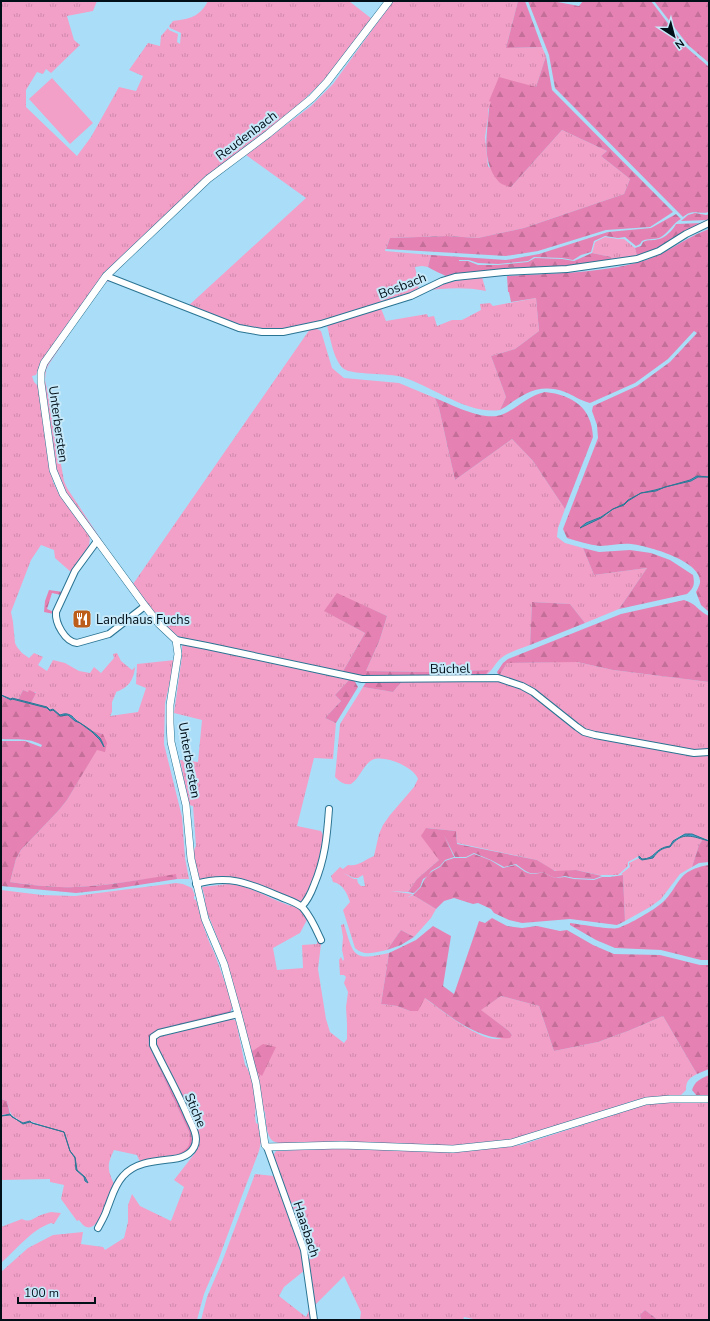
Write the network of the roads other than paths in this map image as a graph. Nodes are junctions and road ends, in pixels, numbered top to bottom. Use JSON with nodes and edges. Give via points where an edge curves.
{"nodes":[{"id":1,"x":389,"y":1,"type":"edge"},
{"id":2,"x":709,"y":223,"type":"edge"},
{"id":3,"x":106,"y":276,"type":"junction"},
{"id":4,"x":81,"y":310,"type":"joint"},
{"id":5,"x":97,"y":541,"type":"junction"},
{"id":6,"x":145,"y":606,"type":"junction"},
{"id":7,"x":176,"y":640,"type":"junction"},
{"id":8,"x":709,"y":752,"type":"edge"},
{"id":9,"x":329,"y":809,"type":"dead end"},
{"id":10,"x":196,"y":884,"type":"junction"},
{"id":11,"x":302,"y":906,"type":"junction"},
{"id":12,"x":321,"y":940,"type":"dead end"},
{"id":13,"x":238,"y":1014,"type":"junction"},
{"id":14,"x":709,"y":1099,"type":"edge"},
{"id":15,"x":267,"y":1147,"type":"junction"},
{"id":16,"x":98,"y":1228,"type":"dead end"},
{"id":17,"x":314,"y":1320,"type":"edge"}],
"edges":[{"from":1,"to":3,"type":"street","name":"Reudenbach","via":[[312,98],[208,179]]},
{"from":2,"to":3,"type":"street","name":"Bosbach","via":[[659,251],[637,259],[567,269],[455,277],[411,296],[321,324],[283,332],[238,328]]},
{"from":3,"to":4,"type":"street","name":"Reudenbach"},
{"from":4,"to":5,"type":"street","name":"Unterbersten","via":[[44,363],[41,383],[53,470],[63,494]]},
{"from":5,"to":6,"type":"street","name":"Unterbersten"},
{"from":5,"to":6,"type":"street","via":[[75,571],[56,612],[58,624],[68,640],[77,643],[110,634]]},
{"from":6,"to":7,"type":"street","name":"Unterbersten"},
{"from":7,"to":8,"type":"street","name":"Büchel","via":[[362,679],[498,678],[533,692],[584,732],[694,753]]},
{"from":7,"to":10,"type":"street","name":"Unterbersten","via":[[178,654],[170,705],[171,742],[186,805]]},
{"from":9,"to":11,"type":"street","via":[[321,867],[311,893]]},
{"from":10,"to":11,"type":"street","via":[[238,880]]},
{"from":10,"to":13,"type":"street","name":"Unterbersten","via":[[205,919],[224,964]]},
{"from":11,"to":12,"type":"street"},
{"from":13,"to":15,"type":"street","name":"Unterbersten","via":[[256,1083]]},
{"from":13,"to":16,"type":"street","name":"Stiche","via":[[159,1033],[153,1037],[153,1045],[194,1130],[194,1148],[180,1158],[150,1161],[133,1167],[115,1186]]},
{"from":14,"to":15,"type":"street","via":[[646,1101],[512,1143],[452,1149],[342,1145]]},
{"from":15,"to":17,"type":"street","name":"Haasbach","via":[[304,1250]]}]}
